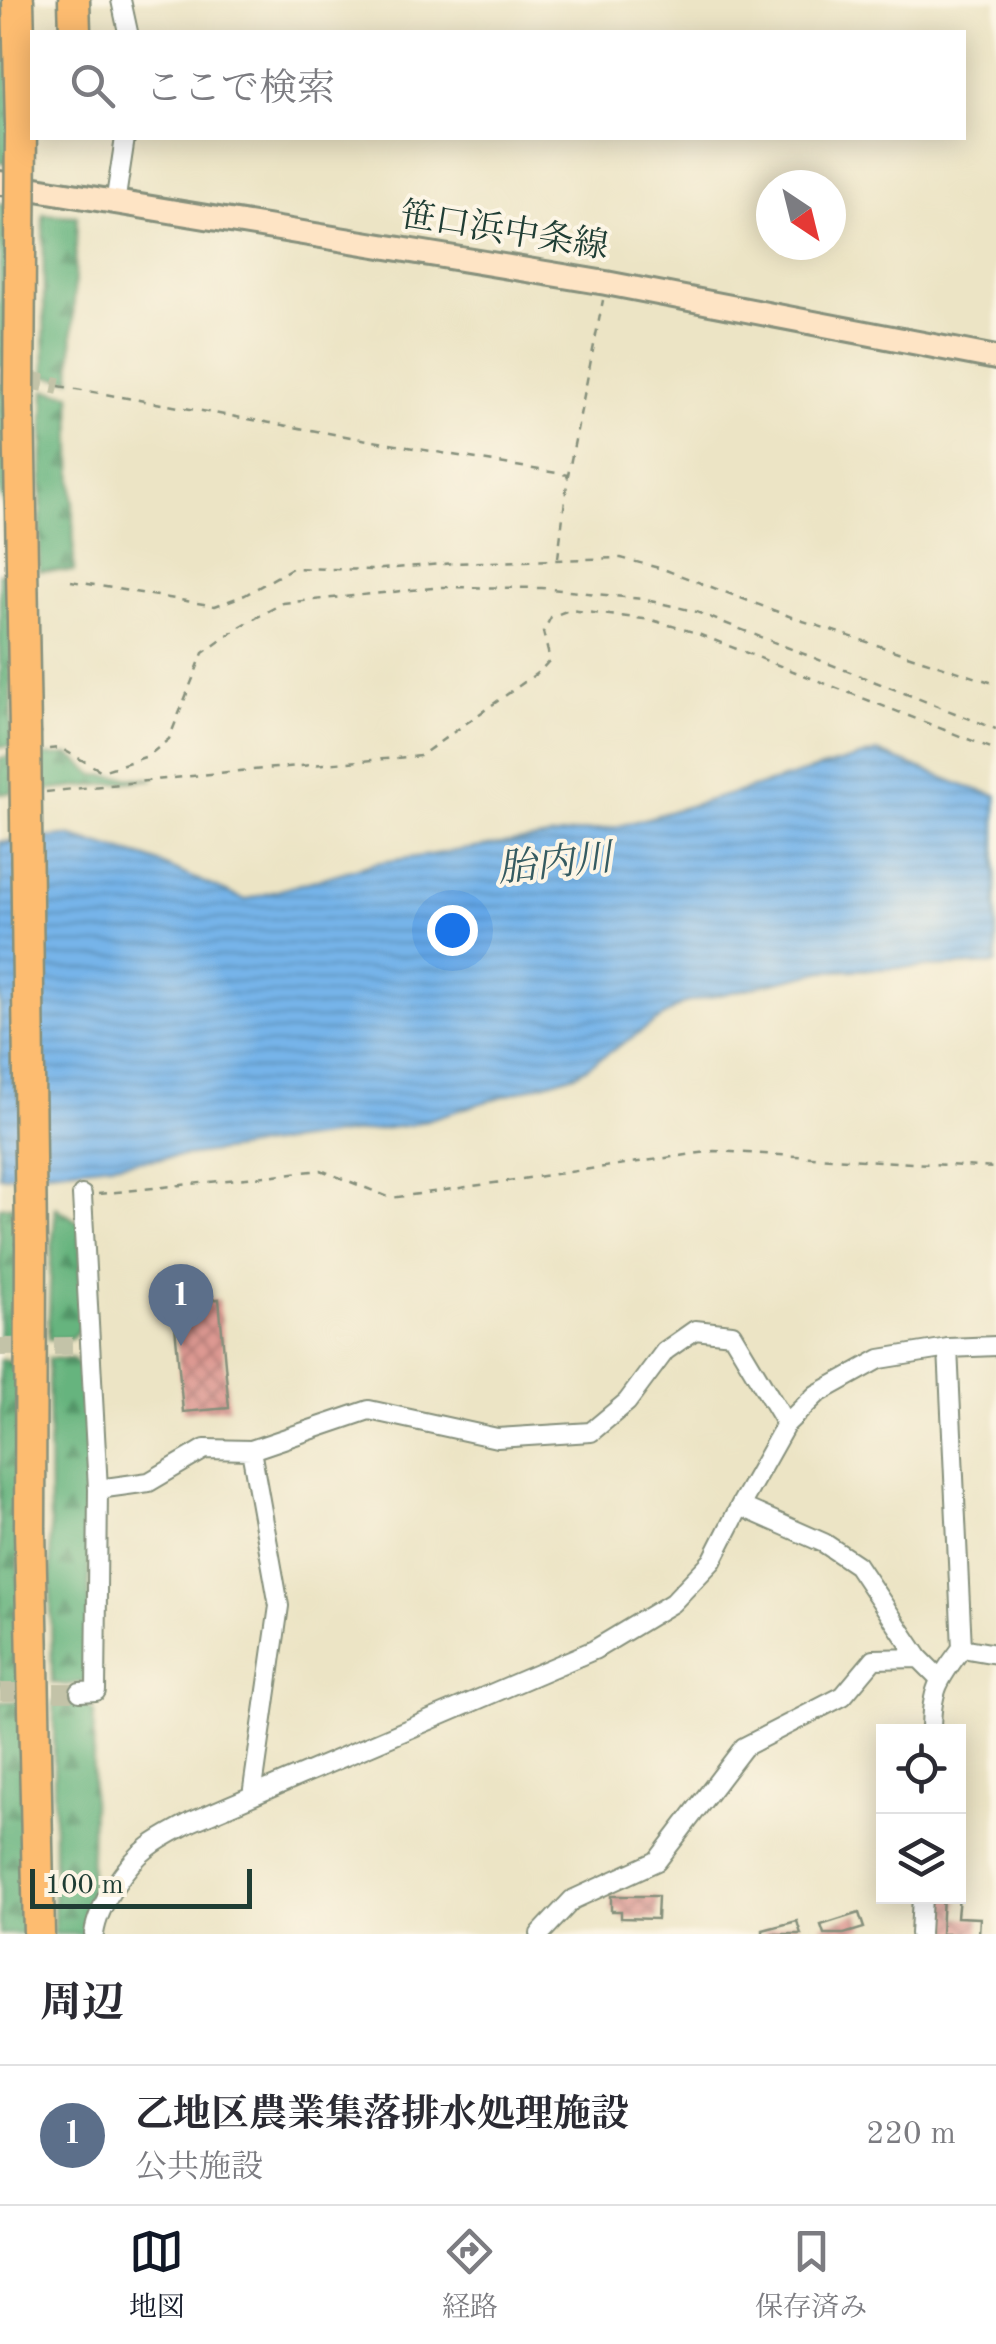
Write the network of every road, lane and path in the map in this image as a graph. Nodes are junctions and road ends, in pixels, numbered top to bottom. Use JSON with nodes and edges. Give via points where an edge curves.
{"nodes":[{"id":1,"x":18,"y":0,"type":"edge"},
{"id":2,"x":74,"y":0,"type":"edge"},
{"id":3,"x":121,"y":0,"type":"edge"},
{"id":4,"x":75,"y":30,"type":"edge"},
{"id":5,"x":128,"y":30,"type":"edge"},
{"id":6,"x":125,"y":140,"type":"edge"},
{"id":7,"x":0,"y":183,"type":"edge"},
{"id":8,"x":115,"y":204,"type":"junction"},
{"id":9,"x":606,"y":283,"type":"junction"},
{"id":10,"x":996,"y":358,"type":"edge"},
{"id":11,"x":59,"y":386,"type":"tunnel mouth"},
{"id":12,"x":568,"y":475,"type":"junction"},
{"id":13,"x":558,"y":559,"type":"junction"},
{"id":14,"x":70,"y":581,"type":"dead end"},
{"id":15,"x":996,"y":684,"type":"edge"},
{"id":16,"x":996,"y":728,"type":"edge"},
{"id":17,"x":35,"y":740,"type":"junction"},
{"id":18,"x":996,"y":750,"type":"edge"},
{"id":19,"x":37,"y":793,"type":"dead end"},
{"id":20,"x":996,"y":1168,"type":"edge"},
{"id":21,"x":82,"y":1195,"type":"joint"},
{"id":22,"x":996,"y":1346,"type":"edge"},
{"id":23,"x":948,"y":1348,"type":"junction"},
{"id":24,"x":786,"y":1424,"type":"junction"},
{"id":25,"x":251,"y":1450,"type":"junction"},
{"id":26,"x":98,"y":1490,"type":"junction"},
{"id":27,"x":740,"y":1506,"type":"junction"},
{"id":28,"x":962,"y":1648,"type":"junction"},
{"id":29,"x":996,"y":1654,"type":"edge"},
{"id":30,"x":918,"y":1658,"type":"junction"},
{"id":31,"x":939,"y":1678,"type":"junction"},
{"id":32,"x":80,"y":1692,"type":"dead end"},
{"id":33,"x":931,"y":1724,"type":"edge"},
{"id":34,"x":252,"y":1796,"type":"junction"},
{"id":35,"x":922,"y":1904,"type":"edge"},
{"id":36,"x":39,"y":1931,"type":"edge"},
{"id":37,"x":94,"y":1934,"type":"edge"},
{"id":38,"x":540,"y":1934,"type":"edge"},
{"id":39,"x":920,"y":1934,"type":"edge"}],
"edges":[{"from":1,"to":17,"type":"highway","bridge":true,"via":[[20,400]]},
{"from":2,"to":4,"type":"highway"},
{"from":3,"to":5,"type":"street"},
{"from":6,"to":8,"type":"street"},
{"from":7,"to":8,"type":"main road","name":"笹口浜中条線"},
{"from":8,"to":9,"type":"main road","name":"笹口浜中条線"},
{"from":9,"to":10,"type":"main road","name":"笹口浜中条線"},
{"from":9,"to":12,"type":"path"},
{"from":11,"to":12,"type":"path"},
{"from":12,"to":13,"type":"path"},
{"from":13,"to":14,"type":"path","via":[[292,568],[215,606]]},
{"from":13,"to":15,"type":"path","via":[[621,558],[663,568]]},
{"from":16,"to":17,"type":"path","via":[[694,611],[542,588],[442,587],[284,603],[243,625],[204,654],[168,738],[148,756],[102,771]]},
{"from":17,"to":36,"type":"highway","bridge":true,"via":[[30,1528]]},
{"from":18,"to":19,"type":"path","via":[[693,632],[568,610],[551,617],[543,632],[550,660],[540,671],[420,756]]},
{"from":20,"to":21,"type":"path","via":[[714,1150],[391,1198],[321,1170]]},
{"from":21,"to":26,"type":"street","via":[[82,1346]]},
{"from":22,"to":23,"type":"street"},
{"from":23,"to":24,"type":"street","via":[[880,1360],[817,1394]]},
{"from":23,"to":28,"type":"street"},
{"from":24,"to":25,"type":"street","via":[[732,1334],[695,1330],[664,1350],[627,1402],[591,1432],[497,1438],[369,1410]]},
{"from":24,"to":27,"type":"street"},
{"from":25,"to":26,"type":"street","via":[[205,1449],[149,1482]]},
{"from":25,"to":34,"type":"street","via":[[279,1606]]},
{"from":26,"to":32,"type":"street","via":[[96,1691]]},
{"from":27,"to":30,"type":"street","via":[[857,1565]]},
{"from":27,"to":34,"type":"street","via":[[712,1561],[672,1604],[594,1650]]},
{"from":28,"to":29,"type":"street"},
{"from":28,"to":31,"type":"street"},
{"from":30,"to":31,"type":"street"},
{"from":30,"to":38,"type":"street","via":[[874,1659],[844,1696],[744,1747],[657,1861],[572,1900]]},
{"from":31,"to":33,"type":"street"},
{"from":34,"to":37,"type":"street","via":[[147,1848],[116,1883]]},
{"from":35,"to":39,"type":"street"}]}
